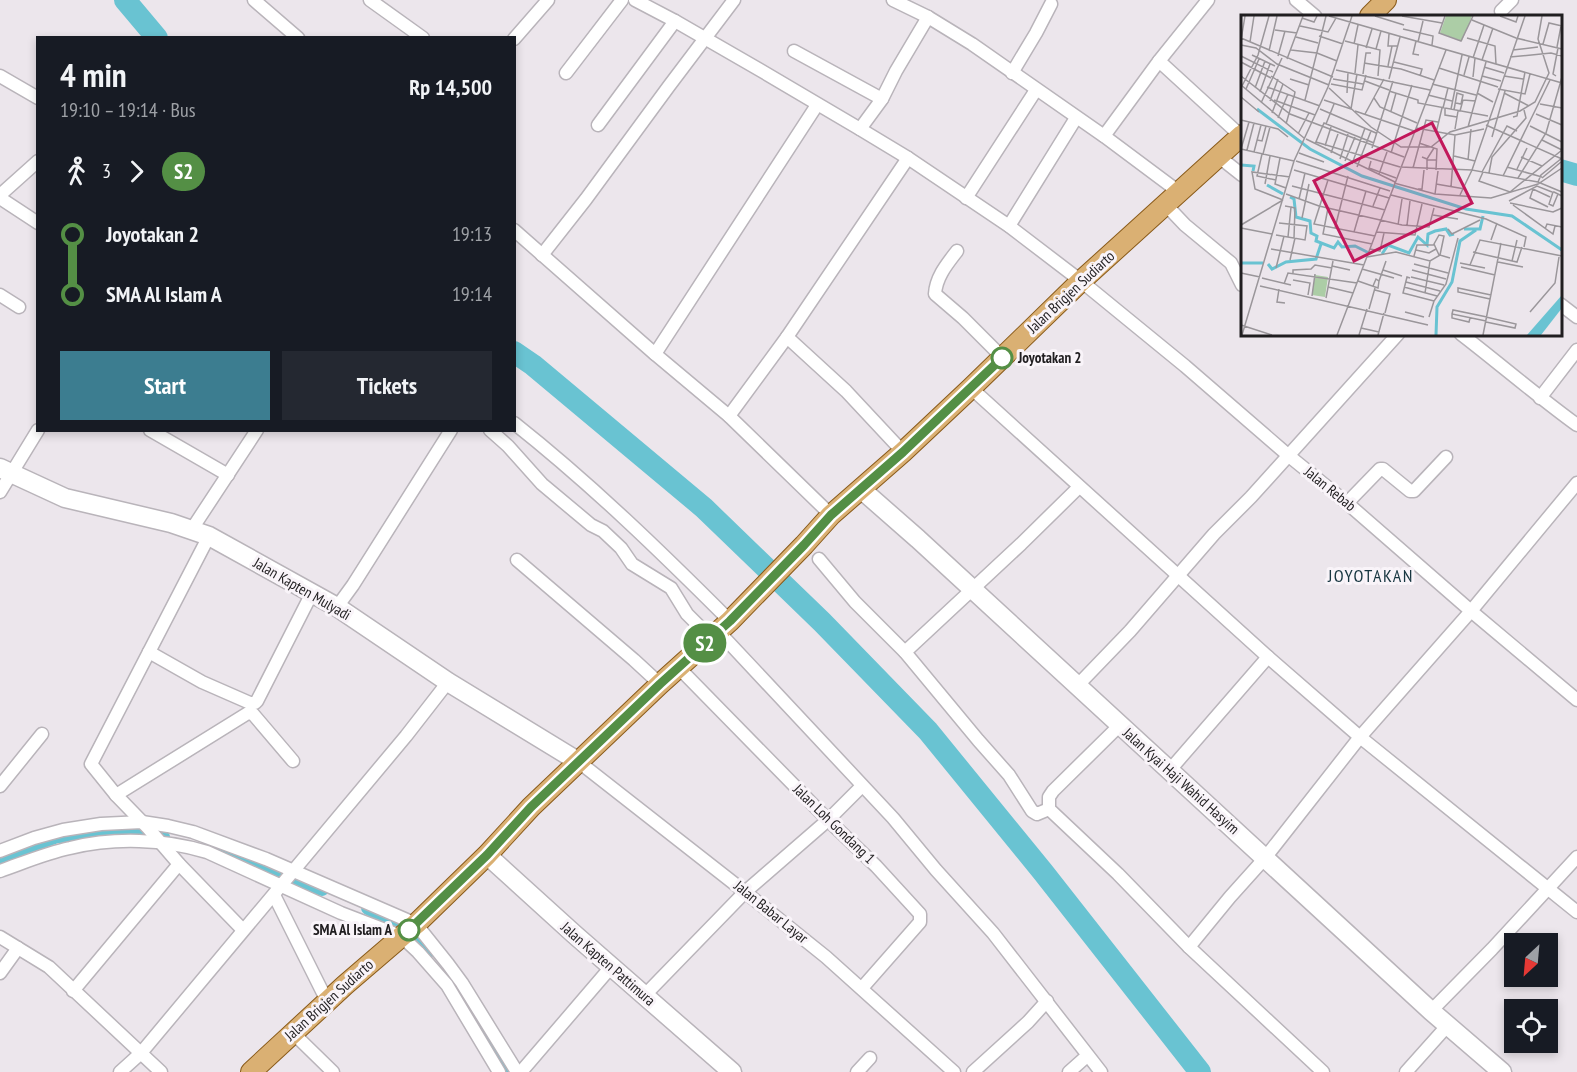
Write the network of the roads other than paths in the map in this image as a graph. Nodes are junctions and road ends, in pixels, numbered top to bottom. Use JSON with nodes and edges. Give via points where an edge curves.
{"nodes":[{"id":1,"x":254,"y":0,"type":"edge"},
{"id":2,"x":370,"y":0,"type":"edge"},
{"id":3,"x":548,"y":0,"type":"edge"},
{"id":4,"x":622,"y":0,"type":"edge"},
{"id":5,"x":635,"y":0,"type":"edge"},
{"id":6,"x":734,"y":0,"type":"edge"},
{"id":7,"x":893,"y":0,"type":"edge"},
{"id":8,"x":1208,"y":0,"type":"edge"},
{"id":9,"x":1296,"y":0,"type":"edge"},
{"id":10,"x":1512,"y":0,"type":"edge"},
{"id":11,"x":1051,"y":4,"type":"dead end"},
{"id":12,"x":1501,"y":11,"type":"dead end"},
{"id":13,"x":1314,"y":15,"type":"edge"},
{"id":14,"x":928,"y":17,"type":"junction"},
{"id":15,"x":675,"y":21,"type":"junction"},
{"id":16,"x":296,"y":36,"type":"edge"},
{"id":17,"x":420,"y":36,"type":"edge"},
{"id":18,"x":516,"y":37,"type":"edge"},
{"id":19,"x":705,"y":39,"type":"junction"},
{"id":20,"x":794,"y":51,"type":"dead end"},
{"id":21,"x":1159,"y":61,"type":"junction"},
{"id":22,"x":566,"y":73,"type":"dead end"},
{"id":23,"x":1012,"y":73,"type":"junction"},
{"id":24,"x":0,"y":76,"type":"edge"},
{"id":25,"x":1036,"y":90,"type":"junction"},
{"id":26,"x":36,"y":97,"type":"edge"},
{"id":27,"x":882,"y":99,"type":"junction"},
{"id":28,"x":817,"y":105,"type":"junction"},
{"id":29,"x":1076,"y":118,"type":"junction"},
{"id":30,"x":598,"y":125,"type":"dead end"},
{"id":31,"x":861,"y":129,"type":"junction"},
{"id":32,"x":1241,"y":134,"type":"edge"},
{"id":33,"x":1104,"y":136,"type":"junction"},
{"id":34,"x":1241,"y":136,"type":"edge"},
{"id":35,"x":1218,"y":156,"type":"junction"},
{"id":36,"x":908,"y":158,"type":"junction"},
{"id":37,"x":36,"y":163,"type":"edge"},
{"id":38,"x":1241,"y":174,"type":"edge"},
{"id":39,"x":0,"y":196,"type":"edge"},
{"id":40,"x":966,"y":198,"type":"junction"},
{"id":41,"x":1172,"y":198,"type":"junction"},
{"id":42,"x":36,"y":222,"type":"edge"},
{"id":43,"x":1009,"y":226,"type":"junction"},
{"id":44,"x":516,"y":232,"type":"edge"},
{"id":45,"x":957,"y":251,"type":"dead end"},
{"id":46,"x":542,"y":255,"type":"junction"},
{"id":47,"x":1081,"y":281,"type":"junction"},
{"id":48,"x":1241,"y":283,"type":"edge"},
{"id":49,"x":0,"y":295,"type":"edge"},
{"id":50,"x":1562,"y":306,"type":"edge"},
{"id":51,"x":19,"y":307,"type":"dead end"},
{"id":52,"x":1577,"y":317,"type":"edge"},
{"id":53,"x":1396,"y":336,"type":"edge"},
{"id":54,"x":1464,"y":336,"type":"edge"},
{"id":55,"x":787,"y":337,"type":"junction"},
{"id":56,"x":1577,"y":350,"type":"edge"},
{"id":57,"x":655,"y":354,"type":"junction"},
{"id":58,"x":1002,"y":358,"type":"junction"},
{"id":59,"x":971,"y":388,"type":"junction"},
{"id":60,"x":1540,"y":398,"type":"junction"},
{"id":61,"x":729,"y":416,"type":"junction"},
{"id":62,"x":516,"y":425,"type":"edge"},
{"id":63,"x":1577,"y":425,"type":"edge"},
{"id":64,"x":36,"y":432,"type":"edge"},
{"id":65,"x":154,"y":432,"type":"edge"},
{"id":66,"x":256,"y":432,"type":"edge"},
{"id":67,"x":450,"y":432,"type":"edge"},
{"id":68,"x":492,"y":432,"type":"edge"},
{"id":69,"x":903,"y":452,"type":"junction"},
{"id":70,"x":1289,"y":456,"type":"junction"},
{"id":71,"x":1446,"y":457,"type":"dead end"},
{"id":72,"x":5,"y":470,"type":"edge"},
{"id":73,"x":228,"y":474,"type":"junction"},
{"id":74,"x":1577,"y":483,"type":"edge"},
{"id":75,"x":1079,"y":487,"type":"junction"},
{"id":76,"x":861,"y":489,"type":"junction"},
{"id":77,"x":0,"y":492,"type":"edge"},
{"id":78,"x":1347,"y":502,"type":"junction"},
{"id":79,"x":831,"y":515,"type":"junction"},
{"id":80,"x":201,"y":533,"type":"junction"},
{"id":81,"x":819,"y":559,"type":"dead end"},
{"id":82,"x":517,"y":560,"type":"dead end"},
{"id":83,"x":1177,"y":575,"type":"junction"},
{"id":84,"x":973,"y":590,"type":"junction"},
{"id":85,"x":312,"y":593,"type":"junction"},
{"id":86,"x":337,"y":607,"type":"junction"},
{"id":87,"x":1471,"y":611,"type":"junction"},
{"id":88,"x":720,"y":630,"type":"junction"},
{"id":89,"x":149,"y":652,"type":"junction"},
{"id":90,"x":905,"y":652,"type":"junction"},
{"id":91,"x":1268,"y":657,"type":"junction"},
{"id":92,"x":678,"y":668,"type":"junction"},
{"id":93,"x":448,"y":682,"type":"junction"},
{"id":94,"x":660,"y":684,"type":"junction"},
{"id":95,"x":1077,"y":686,"type":"junction"},
{"id":96,"x":1577,"y":700,"type":"edge"},
{"id":97,"x":1120,"y":725,"type":"junction"},
{"id":98,"x":42,"y":734,"type":"dead end"},
{"id":99,"x":1360,"y":737,"type":"junction"},
{"id":100,"x":293,"y":761,"type":"dead end"},
{"id":101,"x":579,"y":762,"type":"junction"},
{"id":102,"x":1169,"y":771,"type":"junction"},
{"id":103,"x":0,"y":786,"type":"edge"},
{"id":104,"x":862,"y":786,"type":"junction"},
{"id":105,"x":116,"y":795,"type":"junction"},
{"id":106,"x":1049,"y":809,"type":"junction"},
{"id":107,"x":828,"y":820,"type":"junction"},
{"id":108,"x":145,"y":825,"type":"junction"},
{"id":109,"x":160,"y":841,"type":"junction"},
{"id":110,"x":0,"y":851,"type":"edge"},
{"id":111,"x":487,"y":855,"type":"junction"},
{"id":112,"x":1577,"y":857,"type":"edge"},
{"id":113,"x":1265,"y":858,"type":"junction"},
{"id":114,"x":179,"y":864,"type":"junction"},
{"id":115,"x":0,"y":872,"type":"edge"},
{"id":116,"x":284,"y":881,"type":"junction"},
{"id":117,"x":1548,"y":888,"type":"junction"},
{"id":118,"x":745,"y":892,"type":"junction"},
{"id":119,"x":1577,"y":912,"type":"edge"},
{"id":120,"x":243,"y":930,"type":"junction"},
{"id":121,"x":408,"y":930,"type":"junction"},
{"id":122,"x":0,"y":937,"type":"edge"},
{"id":123,"x":1189,"y":947,"type":"junction"},
{"id":124,"x":18,"y":948,"type":"junction"},
{"id":125,"x":611,"y":967,"type":"junction"},
{"id":126,"x":0,"y":973,"type":"edge"},
{"id":127,"x":862,"y":988,"type":"junction"},
{"id":128,"x":73,"y":991,"type":"junction"},
{"id":129,"x":644,"y":996,"type":"junction"},
{"id":130,"x":327,"y":1001,"type":"junction"},
{"id":131,"x":1047,"y":1001,"type":"junction"},
{"id":132,"x":1431,"y":1011,"type":"junction"},
{"id":133,"x":1448,"y":1025,"type":"junction"},
{"id":134,"x":292,"y":1032,"type":"junction"},
{"id":135,"x":141,"y":1053,"type":"junction"},
{"id":136,"x":1087,"y":1056,"type":"junction"},
{"id":137,"x":870,"y":1058,"type":"dead end"},
{"id":138,"x":120,"y":1072,"type":"edge"},
{"id":139,"x":161,"y":1072,"type":"edge"},
{"id":140,"x":251,"y":1072,"type":"edge"},
{"id":141,"x":333,"y":1072,"type":"edge"},
{"id":142,"x":499,"y":1072,"type":"edge"},
{"id":143,"x":517,"y":1072,"type":"edge"},
{"id":144,"x":521,"y":1072,"type":"edge"},
{"id":145,"x":732,"y":1072,"type":"edge"},
{"id":146,"x":857,"y":1072,"type":"edge"},
{"id":147,"x":954,"y":1072,"type":"edge"},
{"id":148,"x":973,"y":1072,"type":"edge"},
{"id":149,"x":1069,"y":1072,"type":"edge"},
{"id":150,"x":1101,"y":1072,"type":"edge"},
{"id":151,"x":1323,"y":1072,"type":"edge"},
{"id":152,"x":1406,"y":1072,"type":"edge"},
{"id":153,"x":1502,"y":1072,"type":"edge"}],
"edges":[{"from":1,"to":16,"type":"street"},
{"from":2,"to":17,"type":"street"},
{"from":3,"to":18,"type":"street"},
{"from":4,"to":22,"type":"street"},
{"from":5,"to":15,"type":"street","name":"Jalan Rebab"},
{"from":6,"to":19,"type":"street"},
{"from":7,"to":14,"type":"street"},
{"from":8,"to":21,"type":"street"},
{"from":9,"to":13,"type":"street"},
{"from":10,"to":12,"type":"street"},
{"from":11,"to":23,"type":"street"},
{"from":14,"to":23,"type":"street"},
{"from":14,"to":27,"type":"street"},
{"from":15,"to":19,"type":"street","name":"Jalan Rebab"},
{"from":15,"to":30,"type":"street"},
{"from":19,"to":28,"type":"street","name":"Jalan Rebab"},
{"from":19,"to":46,"type":"street"},
{"from":20,"to":27,"type":"street"},
{"from":21,"to":32,"type":"street"},
{"from":21,"to":33,"type":"street"},
{"from":23,"to":25,"type":"street"},
{"from":24,"to":26,"type":"street"},
{"from":25,"to":29,"type":"street"},
{"from":25,"to":40,"type":"street"},
{"from":27,"to":31,"type":"street"},
{"from":28,"to":31,"type":"street","name":"Jalan Rebab"},
{"from":28,"to":57,"type":"street"},
{"from":29,"to":33,"type":"street"},
{"from":29,"to":43,"type":"street"},
{"from":31,"to":36,"type":"street","name":"Jalan Rebab"},
{"from":33,"to":41,"type":"street"},
{"from":34,"to":35,"type":"main road","name":"Jalan Brigjen Sudiarto"},
{"from":35,"to":38,"type":"street"},
{"from":35,"to":41,"type":"main road","name":"Jalan Brigjen Sudiarto"},
{"from":36,"to":40,"type":"street","name":"Jalan Rebab"},
{"from":36,"to":55,"type":"street"},
{"from":37,"to":39,"type":"street"},
{"from":39,"to":42,"type":"street"},
{"from":40,"to":43,"type":"street","name":"Jalan Rebab"},
{"from":41,"to":47,"type":"main road","name":"Jalan Brigjen Sudiarto"},
{"from":41,"to":48,"type":"street","via":[[1185,225],[1231,264]]},
{"from":43,"to":47,"type":"street","name":"Jalan Rebab"},
{"from":44,"to":46,"type":"street"},
{"from":45,"to":58,"type":"street","via":[[937,283],[935,294]]},
{"from":46,"to":57,"type":"street"},
{"from":47,"to":58,"type":"main road","name":"Jalan Brigjen Sudiarto"},
{"from":47,"to":70,"type":"street","name":"Jalan Rebab"},
{"from":49,"to":51,"type":"street"},
{"from":50,"to":52,"type":"street"},
{"from":53,"to":70,"type":"street"},
{"from":54,"to":60,"type":"street"},
{"from":55,"to":61,"type":"street"},
{"from":55,"to":69,"type":"street","via":[[846,391]]},
{"from":56,"to":60,"type":"street"},
{"from":57,"to":61,"type":"street"},
{"from":58,"to":59,"type":"main road","name":"Jalan Brigjen Sudiarto"},
{"from":59,"to":69,"type":"main road","name":"Jalan Brigjen Sudiarto"},
{"from":59,"to":75,"type":"street"},
{"from":60,"to":63,"type":"street"},
{"from":61,"to":79,"type":"street"},
{"from":62,"to":88,"type":"street","via":[[648,541]]},
{"from":64,"to":72,"type":"street"},
{"from":65,"to":73,"type":"street"},
{"from":66,"to":73,"type":"street"},
{"from":67,"to":86,"type":"street"},
{"from":68,"to":88,"type":"street","via":[[542,484],[621,548],[632,564],[671,588],[687,614]]},
{"from":69,"to":76,"type":"main road","name":"Jalan Brigjen Sudiarto"},
{"from":70,"to":78,"type":"street","name":"Jalan Rebab"},
{"from":70,"to":83,"type":"street"},
{"from":71,"to":78,"type":"street","via":[[1414,491],[1383,469]]},
{"from":72,"to":77,"type":"street"},
{"from":72,"to":80,"type":"main road","name":"Jalan Kapten Mulyadi","via":[[65,498]]},
{"from":73,"to":80,"type":"street"},
{"from":74,"to":87,"type":"street"},
{"from":75,"to":83,"type":"street"},
{"from":75,"to":84,"type":"street"},
{"from":76,"to":79,"type":"main road","name":"Jalan Brigjen Sudiarto"},
{"from":76,"to":84,"type":"main road","name":"Jalan Kyai Haji Wahid Hasyim"},
{"from":78,"to":87,"type":"street","name":"Jalan Rebab"},
{"from":79,"to":88,"type":"main road","name":"Jalan Brigjen Sudiarto"},
{"from":80,"to":85,"type":"main road","name":"Jalan Kapten Mulyadi"},
{"from":80,"to":89,"type":"street"},
{"from":81,"to":90,"type":"street"},
{"from":82,"to":94,"type":"street"},
{"from":83,"to":91,"type":"street"},
{"from":83,"to":95,"type":"street"},
{"from":84,"to":90,"type":"street"},
{"from":84,"to":95,"type":"main road","name":"Jalan Kyai Haji Wahid Hasyim"},
{"from":85,"to":86,"type":"main road","name":"Jalan Kapten Mulyadi"},
{"from":85,"to":89,"type":"street","via":[[255,703],[202,682]]},
{"from":86,"to":93,"type":"main road","name":"Jalan Kapten Mulyadi"},
{"from":87,"to":96,"type":"street","name":"Jalan Rebab"},
{"from":87,"to":99,"type":"street"},
{"from":88,"to":92,"type":"main road","name":"Jalan Brigjen Sudiarto"},
{"from":88,"to":104,"type":"street"},
{"from":89,"to":105,"type":"street","via":[[91,764]]},
{"from":90,"to":106,"type":"street","via":[[1009,775],[1032,811],[1037,814]]},
{"from":91,"to":99,"type":"street"},
{"from":91,"to":102,"type":"street"},
{"from":92,"to":94,"type":"main road","name":"Jalan Brigjen Sudiarto"},
{"from":92,"to":107,"type":"street","name":"Jalan Loh Gondang 1"},
{"from":93,"to":101,"type":"main road","name":"Jalan Kapten Mulyadi"},
{"from":93,"to":116,"type":"street"},
{"from":94,"to":101,"type":"main road","name":"Jalan Brigjen Sudiarto"},
{"from":95,"to":97,"type":"main road","name":"Jalan Kyai Haji Wahid Hasyim"},
{"from":97,"to":102,"type":"main road","name":"Jalan Kyai Haji Wahid Hasyim"},
{"from":97,"to":106,"type":"street","via":[[1053,791]]},
{"from":98,"to":103,"type":"street"},
{"from":99,"to":113,"type":"street"},
{"from":99,"to":117,"type":"street"},
{"from":100,"to":105,"type":"street","via":[[248,713]]},
{"from":101,"to":111,"type":"main road","name":"Jalan Brigjen Sudiarto"},
{"from":101,"to":118,"type":"street","name":"Jalan Babar Layar"},
{"from":102,"to":113,"type":"main road","name":"Jalan Kyai Haji Wahid Hasyim"},
{"from":104,"to":107,"type":"street"},
{"from":104,"to":131,"type":"street","via":[[993,933]]},
{"from":105,"to":108,"type":"street"},
{"from":106,"to":123,"type":"street"},
{"from":107,"to":118,"type":"street"},
{"from":107,"to":127,"type":"street","name":"Jalan Loh Gondang 1","via":[[876,866],[921,918]]},
{"from":108,"to":109,"type":"street"},
{"from":108,"to":110,"type":"street","via":[[101,824],[63,830]]},
{"from":108,"to":116,"type":"street","via":[[193,832],[247,852]]},
{"from":109,"to":114,"type":"street"},
{"from":109,"to":115,"type":"street","via":[[92,843]]},
{"from":109,"to":116,"type":"street","via":[[207,852]]},
{"from":111,"to":121,"type":"main road","name":"Jalan Brigjen Sudiarto"},
{"from":111,"to":125,"type":"main road","name":"Jalan Kapten Pattimura"},
{"from":112,"to":117,"type":"street"},
{"from":113,"to":123,"type":"street"},
{"from":113,"to":132,"type":"main road","name":"Jalan Kyai Haji Wahid Hasyim"},
{"from":114,"to":120,"type":"street"},
{"from":114,"to":128,"type":"street"},
{"from":116,"to":120,"type":"street"},
{"from":116,"to":121,"type":"street"},
{"from":116,"to":121,"type":"street","via":[[341,913]]},
{"from":116,"to":130,"type":"street"},
{"from":117,"to":119,"type":"street"},
{"from":117,"to":132,"type":"street"},
{"from":118,"to":127,"type":"street","name":"Jalan Babar Layar"},
{"from":118,"to":129,"type":"street"},
{"from":120,"to":135,"type":"street"},
{"from":121,"to":130,"type":"main road","name":"Jalan Brigjen Sudiarto"},
{"from":121,"to":142,"type":"street","via":[[418,952],[447,985]]},
{"from":121,"to":143,"type":"street","via":[[462,983]]},
{"from":122,"to":124,"type":"street"},
{"from":123,"to":151,"type":"street"},
{"from":124,"to":126,"type":"street"},
{"from":124,"to":128,"type":"street","via":[[49,967]]},
{"from":125,"to":129,"type":"main road","name":"Jalan Kapten Pattimura"},
{"from":125,"to":144,"type":"street"},
{"from":127,"to":147,"type":"street","name":"Jalan Babar Layar"},
{"from":128,"to":135,"type":"street"},
{"from":129,"to":145,"type":"main road","name":"Jalan Kapten Pattimura"},
{"from":130,"to":134,"type":"main road","name":"Jalan Brigjen Sudiarto"},
{"from":131,"to":136,"type":"street"},
{"from":131,"to":148,"type":"street"},
{"from":132,"to":133,"type":"main road","name":"Jalan Kyai Haji Wahid Hasyim"},
{"from":133,"to":152,"type":"street"},
{"from":133,"to":153,"type":"main road","name":"Jalan Kyai Haji Wahid Hasyim"},
{"from":134,"to":140,"type":"main road","name":"Jalan Brigjen Sudiarto"},
{"from":134,"to":141,"type":"street"},
{"from":135,"to":138,"type":"street"},
{"from":135,"to":139,"type":"street"},
{"from":136,"to":149,"type":"street"},
{"from":136,"to":150,"type":"street"},
{"from":137,"to":146,"type":"street"}]}
